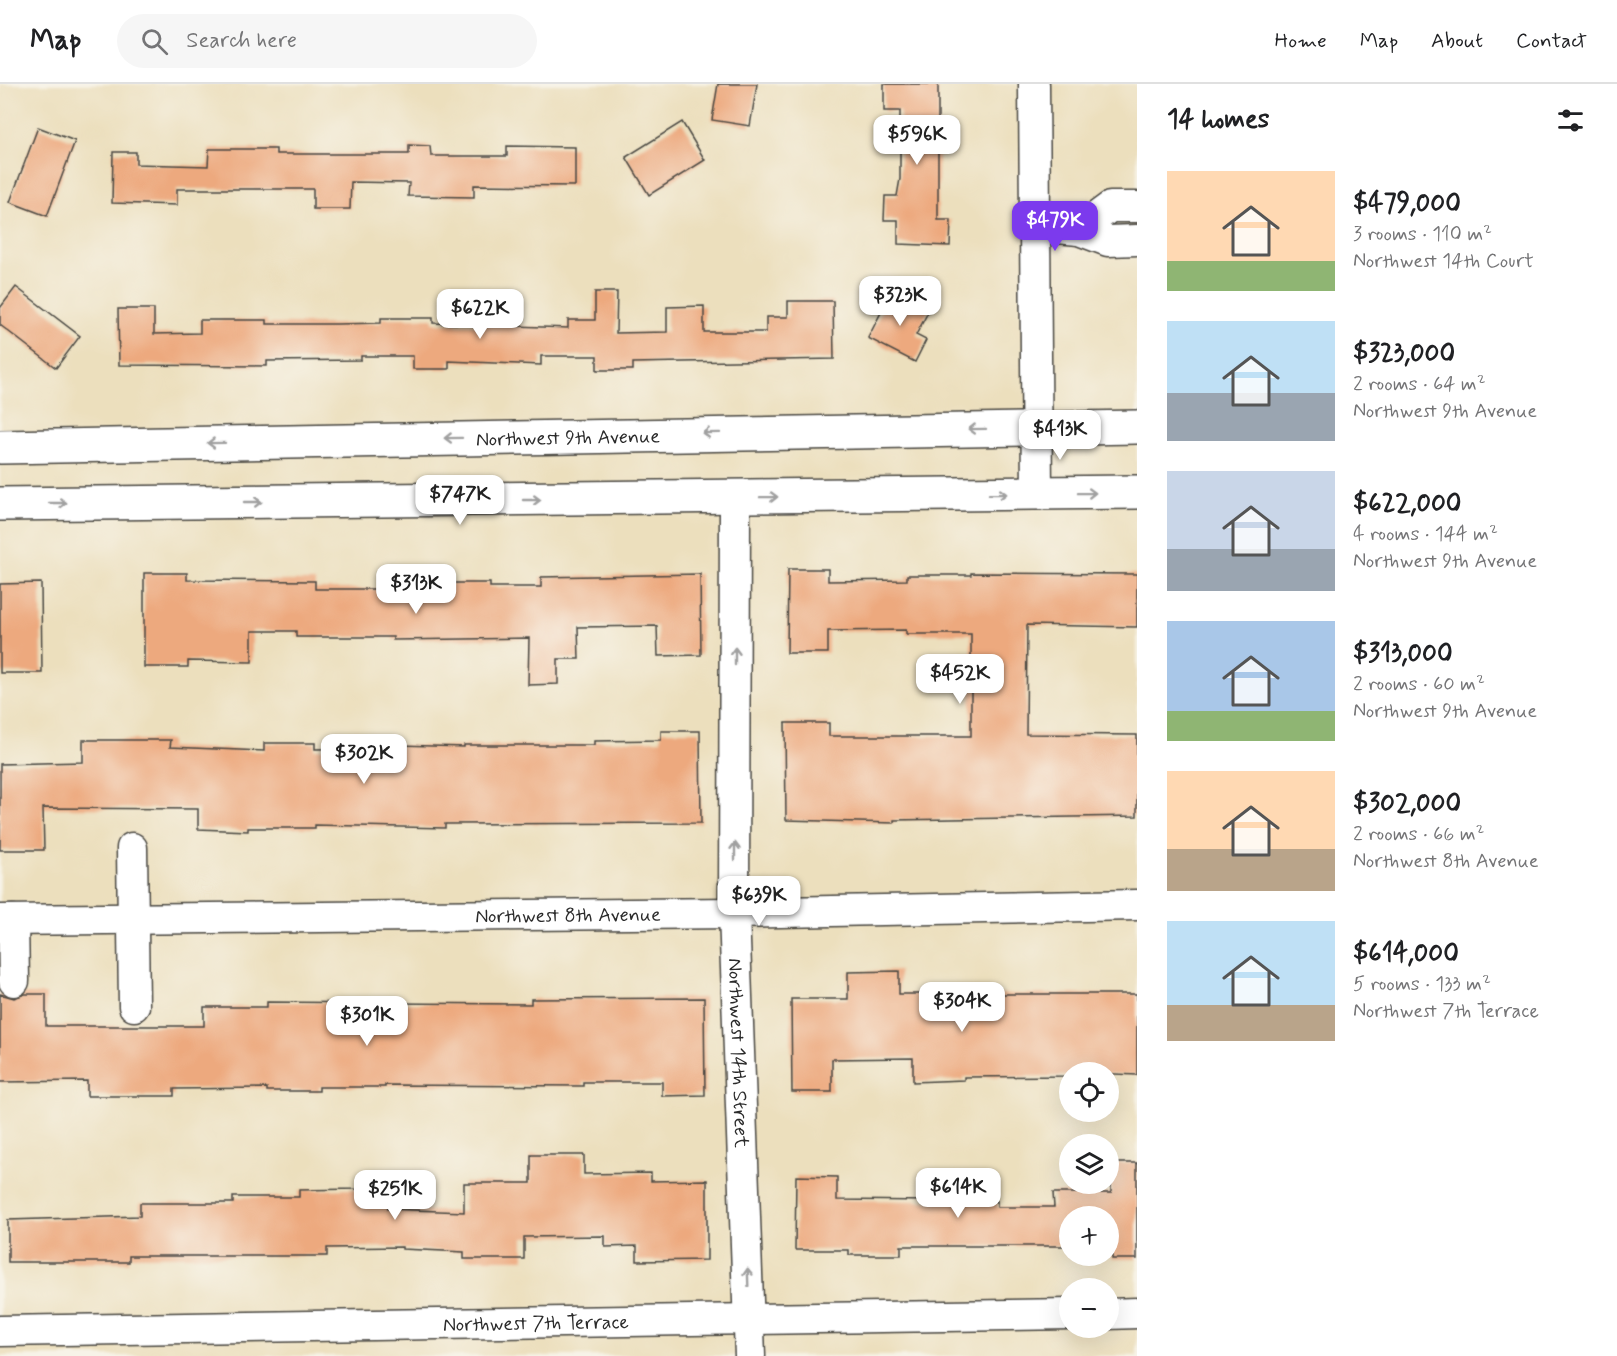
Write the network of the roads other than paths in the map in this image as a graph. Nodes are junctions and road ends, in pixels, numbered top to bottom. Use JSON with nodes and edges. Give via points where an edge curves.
{"nodes":[{"id":1,"x":1034,"y":84,"type":"edge"},
{"id":2,"x":1137,"y":207,"type":"edge"},
{"id":3,"x":1035,"y":226,"type":"junction"},
{"id":4,"x":1079,"y":231,"type":"junction"},
{"id":5,"x":1137,"y":240,"type":"edge"},
{"id":6,"x":1137,"y":427,"type":"edge"},
{"id":7,"x":1036,"y":428,"type":"junction"},
{"id":8,"x":0,"y":447,"type":"edge"},
{"id":9,"x":1137,"y":492,"type":"edge"},
{"id":10,"x":1036,"y":494,"type":"junction"},
{"id":11,"x":735,"y":498,"type":"junction"},
{"id":12,"x":0,"y":504,"type":"edge"},
{"id":13,"x":132,"y":848,"type":"dead end"},
{"id":14,"x":1137,"y":905,"type":"edge"},
{"id":15,"x":734,"y":913,"type":"junction"},
{"id":16,"x":134,"y":919,"type":"junction"},
{"id":17,"x":7,"y":920,"type":"edge"},
{"id":18,"x":14,"y":981,"type":"dead end"},
{"id":19,"x":134,"y":1006,"type":"dead end"},
{"id":20,"x":1137,"y":1313,"type":"edge"},
{"id":21,"x":1059,"y":1314,"type":"edge"},
{"id":22,"x":1119,"y":1314,"type":"edge"},
{"id":23,"x":749,"y":1318,"type":"junction"},
{"id":24,"x":0,"y":1331,"type":"edge"},
{"id":25,"x":750,"y":1356,"type":"edge"}],
"edges":[{"from":1,"to":3,"type":"street"},
{"from":2,"to":4,"type":"street","via":[[1110,207]]},
{"from":3,"to":4,"type":"street"},
{"from":3,"to":7,"type":"street"},
{"from":4,"to":5,"type":"street","via":[[1108,241]]},
{"from":6,"to":7,"type":"main road","name":"Northwest 9th Avenue"},
{"from":7,"to":8,"type":"main road","name":"Northwest 9th Avenue","one_way":true},
{"from":7,"to":10,"type":"street"},
{"from":10,"to":9,"type":"main road","one_way":true},
{"from":11,"to":10,"type":"main road","one_way":true},
{"from":12,"to":11,"type":"main road","one_way":true},
{"from":15,"to":11,"type":"street","name":"Northwest 14th Street","one_way":true},
{"from":13,"to":16,"type":"street"},
{"from":14,"to":15,"type":"street","name":"Northwest 8th Avenue"},
{"from":15,"to":16,"type":"street","name":"Northwest 8th Avenue"},
{"from":23,"to":15,"type":"street","name":"Northwest 14th Street","one_way":true},
{"from":16,"to":17,"type":"street","name":"Northwest 8th Avenue"},
{"from":16,"to":19,"type":"street"},
{"from":17,"to":18,"type":"street"},
{"from":20,"to":22,"type":"street"},
{"from":21,"to":23,"type":"street","name":"Northwest 7th Terrace"},
{"from":23,"to":24,"type":"street","name":"Northwest 7th Terrace"},
{"from":23,"to":25,"type":"street","name":"Northwest 14th Street"}]}
